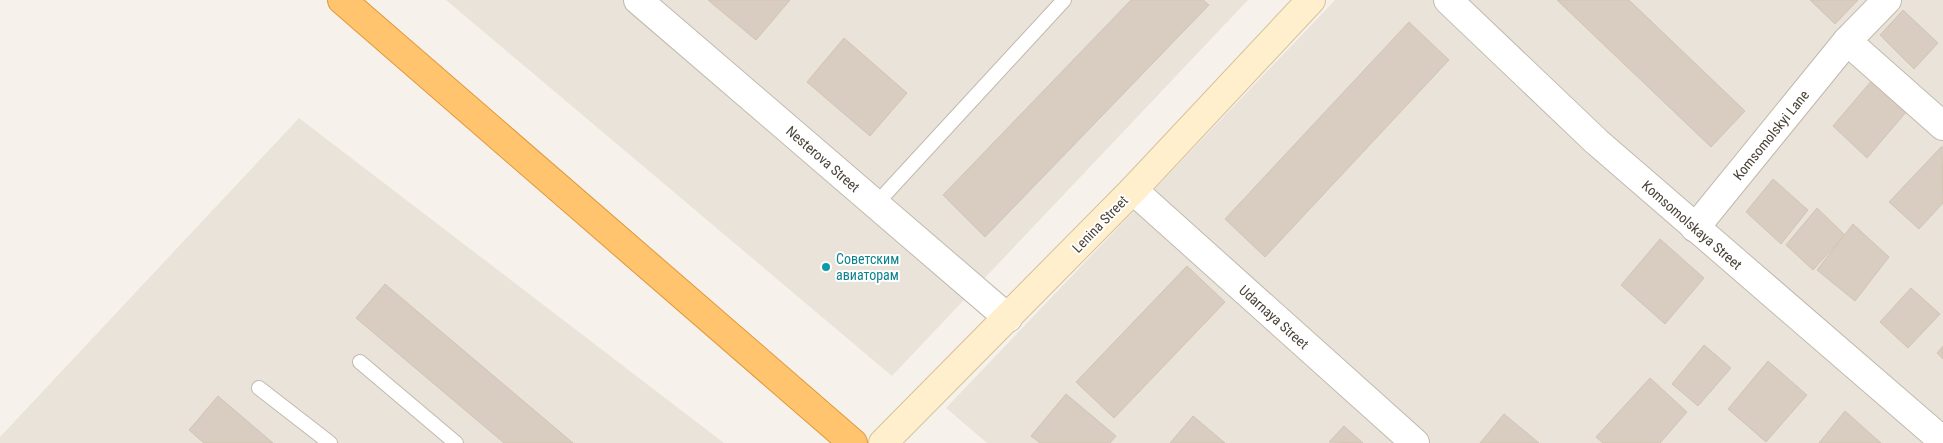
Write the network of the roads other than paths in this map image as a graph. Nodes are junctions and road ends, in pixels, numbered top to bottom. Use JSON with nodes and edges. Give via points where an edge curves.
{"nodes":[{"id":1,"x":342,"y":0,"type":"edge"},
{"id":2,"x":638,"y":0,"type":"edge"},
{"id":3,"x":1064,"y":0,"type":"edge"},
{"id":4,"x":1311,"y":0,"type":"edge"},
{"id":5,"x":1448,"y":0,"type":"edge"},
{"id":6,"x":1887,"y":0,"type":"edge"},
{"id":7,"x":1847,"y":41,"type":"junction"},
{"id":8,"x":1943,"y":126,"type":"edge"},
{"id":9,"x":1133,"y":190,"type":"junction"},
{"id":10,"x":876,"y":204,"type":"junction"},
{"id":11,"x":1695,"y":228,"type":"junction"},
{"id":12,"x":1008,"y":318,"type":"junction"},
{"id":13,"x":360,"y":362,"type":"dead end"},
{"id":14,"x":259,"y":388,"type":"dead end"},
{"id":15,"x":1943,"y":442,"type":"edge"},
{"id":16,"x":330,"y":443,"type":"edge"},
{"id":17,"x":456,"y":443,"type":"edge"},
{"id":18,"x":853,"y":443,"type":"edge"},
{"id":19,"x":883,"y":443,"type":"edge"},
{"id":20,"x":1415,"y":443,"type":"edge"}],
"edges":[{"from":1,"to":18,"type":"highway"},
{"from":2,"to":10,"type":"street","name":"Nesterova Street"},
{"from":3,"to":10,"type":"lane"},
{"from":4,"to":9,"type":"main road","name":"Lenina Street"},
{"from":5,"to":11,"type":"street","name":"Komsomolskaya Street","via":[[1597,142]]},
{"from":6,"to":7,"type":"street","name":"Komsomolskyi Lane"},
{"from":7,"to":8,"type":"street"},
{"from":7,"to":11,"type":"street","name":"Komsomolskyi Lane"},
{"from":9,"to":12,"type":"main road","name":"Lenina Street"},
{"from":9,"to":20,"type":"street","name":"Udarnaya Street"},
{"from":10,"to":12,"type":"street","name":"Nesterova Street"},
{"from":11,"to":15,"type":"street","name":"Komsomolskaya Street"},
{"from":12,"to":19,"type":"main road","name":"Lenina Street"},
{"from":13,"to":17,"type":"lane"},
{"from":14,"to":16,"type":"lane"}]}
